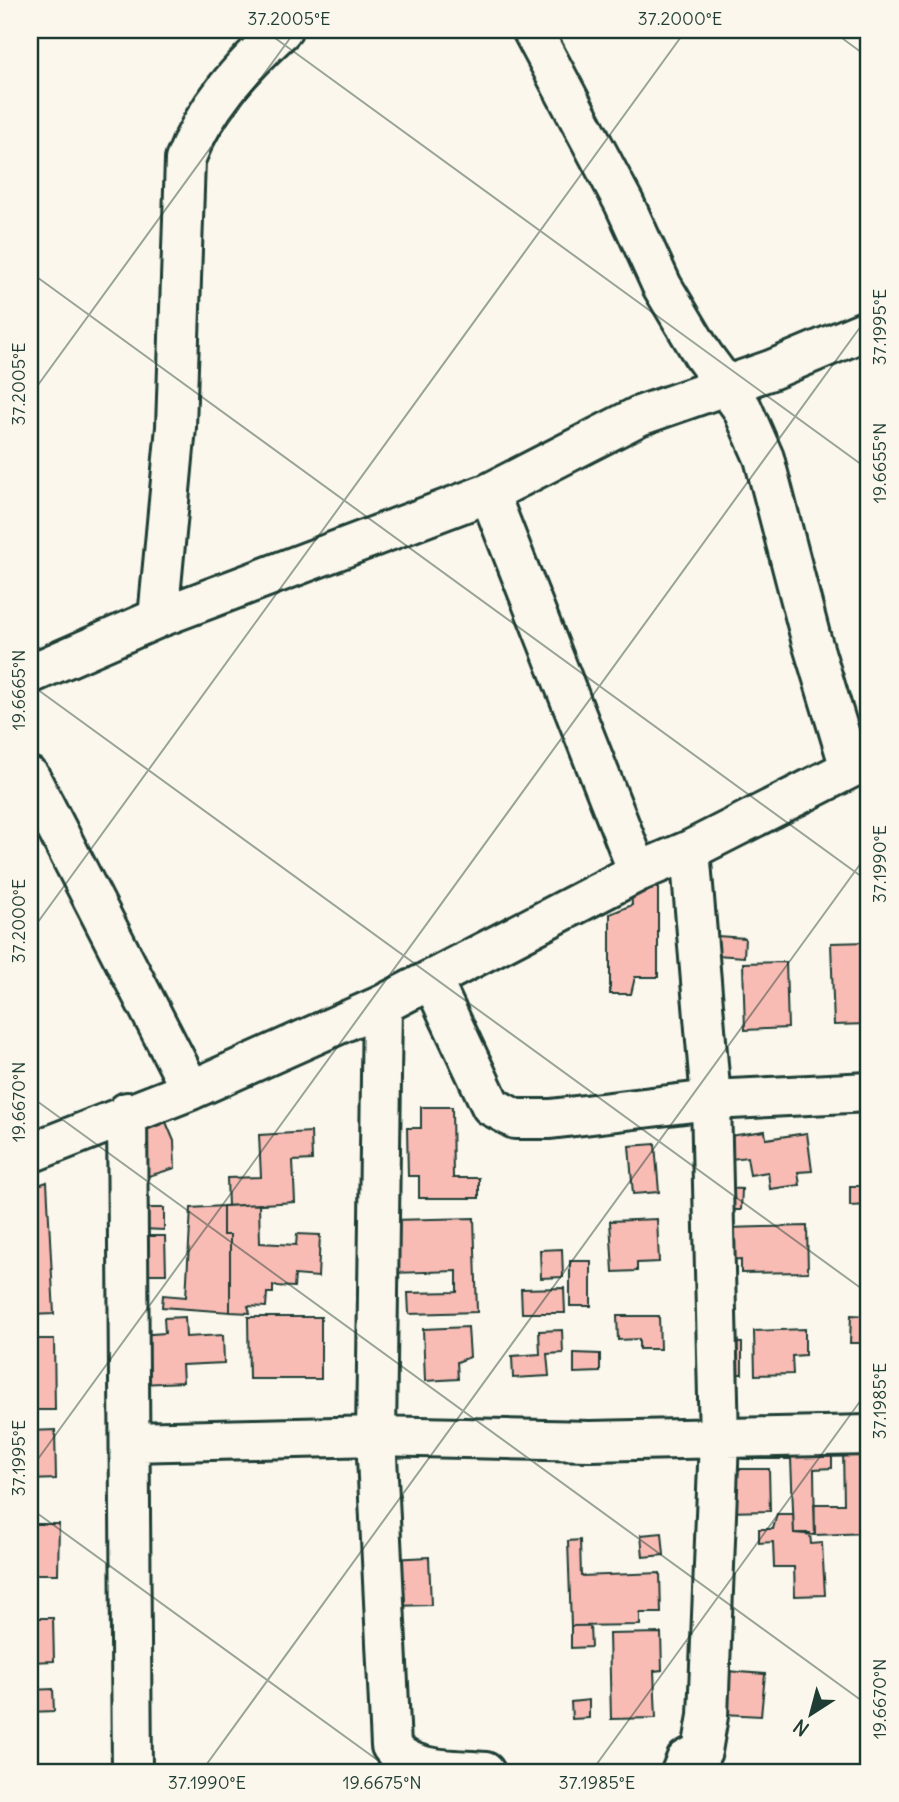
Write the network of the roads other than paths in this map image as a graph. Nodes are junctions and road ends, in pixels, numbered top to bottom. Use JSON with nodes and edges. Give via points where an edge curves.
{"nodes":[{"id":1,"x":282,"y":30,"type":"edge"},
{"id":2,"x":533,"y":30,"type":"edge"},
{"id":3,"x":869,"y":329,"type":"edge"},
{"id":4,"x":725,"y":385,"type":"junction"},
{"id":5,"x":489,"y":493,"type":"junction"},
{"id":6,"x":158,"y":618,"type":"junction"},
{"id":7,"x":30,"y":674,"type":"edge"},
{"id":8,"x":860,"y":764,"type":"edge"},
{"id":9,"x":30,"y":777,"type":"edge"},
{"id":10,"x":690,"y":850,"type":"junction"},
{"id":11,"x":638,"y":872,"type":"junction"},
{"id":12,"x":432,"y":980,"type":"junction"},
{"id":13,"x":382,"y":1005,"type":"junction"},
{"id":14,"x":191,"y":1090,"type":"junction"},
{"id":15,"x":869,"y":1092,"type":"edge"},
{"id":16,"x":711,"y":1100,"type":"junction"},
{"id":17,"x":127,"y":1112,"type":"junction"},
{"id":18,"x":30,"y":1153,"type":"edge"},
{"id":19,"x":376,"y":1436,"type":"junction"},
{"id":20,"x":869,"y":1436,"type":"edge"},
{"id":21,"x":719,"y":1440,"type":"junction"},
{"id":22,"x":130,"y":1442,"type":"junction"},
{"id":23,"x":132,"y":1772,"type":"edge"},
{"id":24,"x":485,"y":1772,"type":"edge"},
{"id":25,"x":681,"y":1772,"type":"edge"}],
"edges":[{"from":1,"to":6,"type":"street","via":[[229,82],[192,140],[185,160],[176,427]]},
{"from":2,"to":4,"type":"street","via":[[663,286]]},
{"from":3,"to":4,"type":"street"},
{"from":4,"to":5,"type":"street","via":[[639,416]]},
{"from":4,"to":8,"type":"street","via":[[742,408],[764,458],[808,627]]},
{"from":5,"to":6,"type":"street"},
{"from":5,"to":11,"type":"street"},
{"from":6,"to":7,"type":"street"},
{"from":8,"to":10,"type":"street"},
{"from":9,"to":14,"type":"street"},
{"from":10,"to":11,"type":"street"},
{"from":10,"to":16,"type":"street"},
{"from":11,"to":12,"type":"street"},
{"from":12,"to":13,"type":"street"},
{"from":12,"to":16,"type":"street","via":[[491,1106],[515,1119]]},
{"from":13,"to":14,"type":"street"},
{"from":13,"to":19,"type":"street"},
{"from":14,"to":17,"type":"street"},
{"from":15,"to":16,"type":"street"},
{"from":16,"to":21,"type":"street"},
{"from":17,"to":18,"type":"street"},
{"from":17,"to":22,"type":"street"},
{"from":19,"to":21,"type":"street"},
{"from":19,"to":22,"type":"street"},
{"from":19,"to":24,"type":"street","via":[[391,1746],[409,1762]]},
{"from":20,"to":21,"type":"street"},
{"from":21,"to":25,"type":"street","via":[[708,1716],[702,1751],[686,1760]]},
{"from":22,"to":23,"type":"street"}]}
